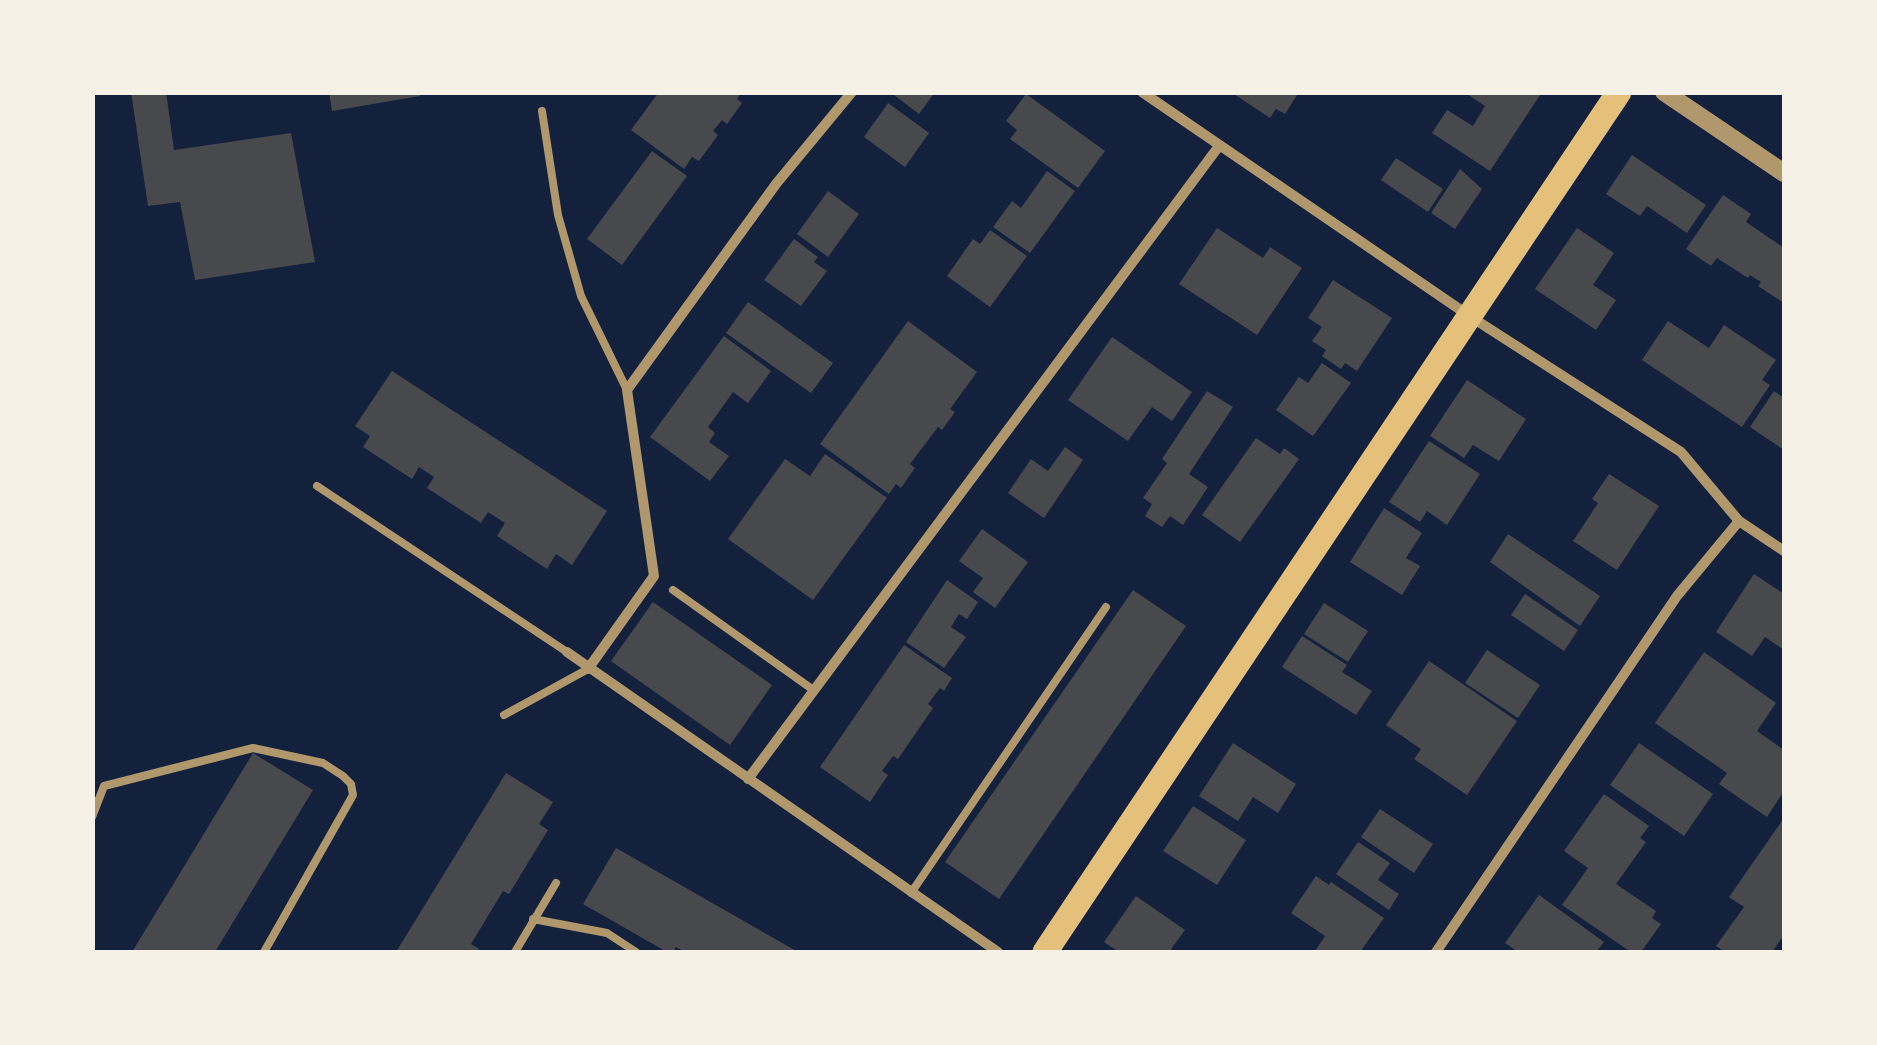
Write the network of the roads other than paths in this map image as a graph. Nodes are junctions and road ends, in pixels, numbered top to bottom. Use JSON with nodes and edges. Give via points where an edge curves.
{"nodes":[{"id":1,"x":852,"y":92,"type":"edge"},
{"id":2,"x":1142,"y":92,"type":"edge"},
{"id":3,"x":1619,"y":92,"type":"edge"},
{"id":4,"x":1664,"y":92,"type":"edge"},
{"id":5,"x":542,"y":111,"type":"dead end"},
{"id":6,"x":1218,"y":146,"type":"junction"},
{"id":7,"x":1784,"y":173,"type":"edge"},
{"id":8,"x":1468,"y":315,"type":"junction"},
{"id":9,"x":628,"y":390,"type":"junction"},
{"id":10,"x":317,"y":486,"type":"dead end"},
{"id":11,"x":1739,"y":520,"type":"junction"},
{"id":12,"x":1784,"y":551,"type":"edge"},
{"id":13,"x":673,"y":590,"type":"dead end"},
{"id":14,"x":1106,"y":607,"type":"dead end"},
{"id":15,"x":567,"y":652,"type":"joint"},
{"id":16,"x":588,"y":669,"type":"junction"},
{"id":17,"x":812,"y":689,"type":"junction"},
{"id":18,"x":504,"y":714,"type":"dead end"},
{"id":19,"x":748,"y":779,"type":"junction"},
{"id":20,"x":92,"y":816,"type":"edge"},
{"id":21,"x":556,"y":883,"type":"dead end"},
{"id":22,"x":911,"y":892,"type":"junction"},
{"id":23,"x":533,"y":920,"type":"junction"},
{"id":24,"x":264,"y":952,"type":"edge"},
{"id":25,"x":515,"y":952,"type":"edge"},
{"id":26,"x":636,"y":952,"type":"edge"},
{"id":27,"x":998,"y":952,"type":"edge"},
{"id":28,"x":1045,"y":952,"type":"edge"},
{"id":29,"x":1436,"y":952,"type":"edge"}],
"edges":[{"from":1,"to":9,"type":"street","via":[[776,184]]},
{"from":2,"to":6,"type":"street"},
{"from":3,"to":8,"type":"main road"},
{"from":4,"to":7,"type":"street"},
{"from":5,"to":9,"type":"lane","via":[[558,215],[582,296]]},
{"from":6,"to":8,"type":"street"},
{"from":6,"to":17,"type":"street"},
{"from":8,"to":11,"type":"street","via":[[1681,452]]},
{"from":8,"to":28,"type":"main road"},
{"from":9,"to":16,"type":"street","via":[[654,576]]},
{"from":10,"to":15,"type":"lane"},
{"from":11,"to":12,"type":"street"},
{"from":11,"to":29,"type":"street","via":[[1678,596]]},
{"from":13,"to":17,"type":"lane"},
{"from":14,"to":22,"type":"lane"},
{"from":15,"to":16,"type":"street"},
{"from":16,"to":18,"type":"lane"},
{"from":16,"to":19,"type":"street"},
{"from":17,"to":19,"type":"street"},
{"from":19,"to":22,"type":"street"},
{"from":20,"to":24,"type":"lane","via":[[104,786],[253,748],[324,764],[343,776],[354,795]]},
{"from":21,"to":23,"type":"lane"},
{"from":22,"to":27,"type":"street"},
{"from":23,"to":25,"type":"lane"},
{"from":23,"to":26,"type":"lane","via":[[607,933]]}]}
